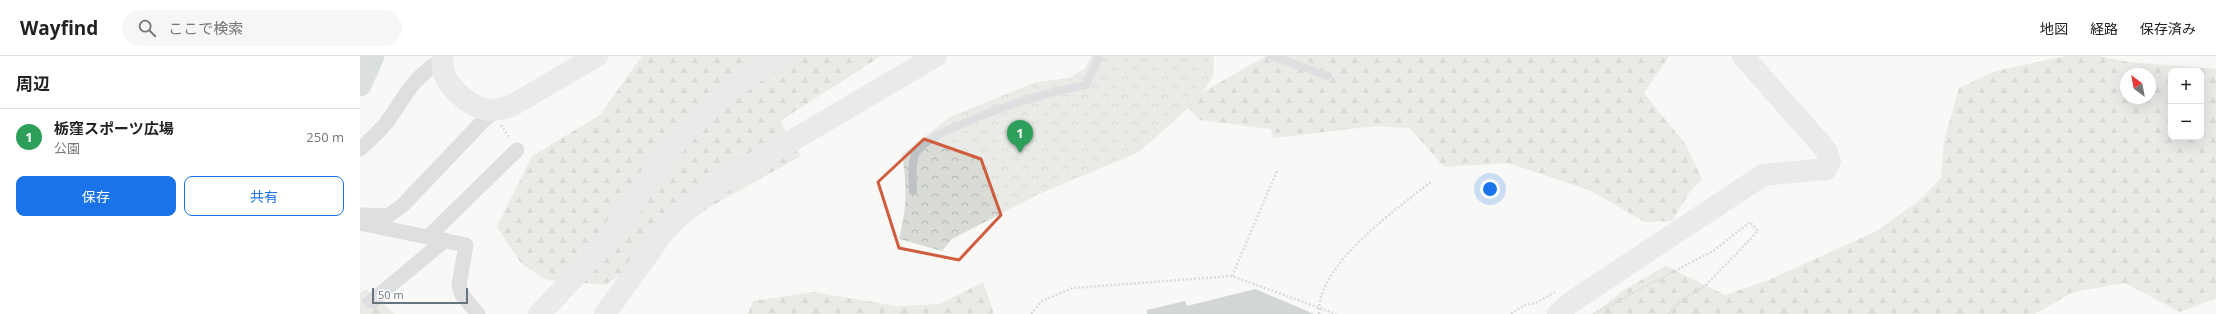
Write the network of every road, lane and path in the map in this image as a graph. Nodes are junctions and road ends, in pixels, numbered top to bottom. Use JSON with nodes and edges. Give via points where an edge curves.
{"nodes":[{"id":1,"x":597,"y":56,"type":"edge"},
{"id":2,"x":777,"y":56,"type":"edge"},
{"id":3,"x":936,"y":56,"type":"edge"},
{"id":4,"x":1099,"y":56,"type":"edge"},
{"id":5,"x":1272,"y":56,"type":"edge"},
{"id":6,"x":1743,"y":56,"type":"edge"},
{"id":7,"x":443,"y":58,"type":"edge"},
{"id":8,"x":1328,"y":76,"type":"dead end"},
{"id":9,"x":494,"y":112,"type":"junction"},
{"id":10,"x":360,"y":149,"type":"edge"},
{"id":11,"x":517,"y":150,"type":"joint"},
{"id":12,"x":1277,"y":171,"type":"dead end"},
{"id":13,"x":1432,"y":181,"type":"dead end"},
{"id":14,"x":913,"y":191,"type":"dead end"},
{"id":15,"x":360,"y":215,"type":"edge"},
{"id":16,"x":360,"y":222,"type":"edge"},
{"id":17,"x":429,"y":236,"type":"junction"},
{"id":18,"x":445,"y":240,"type":"junction"},
{"id":19,"x":1232,"y":276,"type":"junction"},
{"id":20,"x":372,"y":300,"type":"dead end"},
{"id":21,"x":1318,"y":308,"type":"junction"},
{"id":22,"x":478,"y":314,"type":"edge"},
{"id":23,"x":539,"y":314,"type":"edge"},
{"id":24,"x":605,"y":314,"type":"edge"},
{"id":25,"x":1031,"y":314,"type":"edge"},
{"id":26,"x":1319,"y":314,"type":"edge"},
{"id":27,"x":1336,"y":314,"type":"edge"},
{"id":28,"x":1558,"y":314,"type":"edge"},
{"id":29,"x":1593,"y":314,"type":"edge"},
{"id":30,"x":1670,"y":314,"type":"edge"}],
"edges":[{"from":1,"to":9,"type":"street","via":[[511,106]]},
{"from":2,"to":23,"type":"street","via":[[740,82],[677,142],[646,182],[615,229]]},
{"from":3,"to":24,"type":"street","via":[[740,171],[699,199],[663,233]]},
{"from":4,"to":14,"type":"lane","via":[[1086,85],[1036,96],[972,119],[937,135],[917,150],[912,169]]},
{"from":5,"to":8,"type":"lane"},
{"from":6,"to":28,"type":"street","via":[[1826,150],[1830,162],[1826,169],[1763,175],[1570,303]]},
{"from":7,"to":9,"type":"street","via":[[445,76],[455,90],[481,109]]},
{"from":7,"to":10,"type":"street","via":[[413,83],[386,123]]},
{"from":9,"to":11,"type":"path"},
{"from":9,"to":15,"type":"street","via":[[403,205],[388,216]]},
{"from":11,"to":17,"type":"street"},
{"from":12,"to":19,"type":"path"},
{"from":13,"to":21,"type":"path","via":[[1366,233],[1325,284]]},
{"from":16,"to":17,"type":"street"},
{"from":17,"to":18,"type":"street"},
{"from":18,"to":20,"type":"street"},
{"from":18,"to":22,"type":"street","via":[[466,246],[459,284],[462,295]]},
{"from":19,"to":21,"type":"path"},
{"from":19,"to":25,"type":"path","via":[[1073,288],[1042,301]]},
{"from":21,"to":26,"type":"path"},
{"from":21,"to":27,"type":"path"},
{"from":29,"to":30,"type":"path","via":[[1713,251],[1750,222],[1758,231],[1705,286],[1680,302]]}]}
